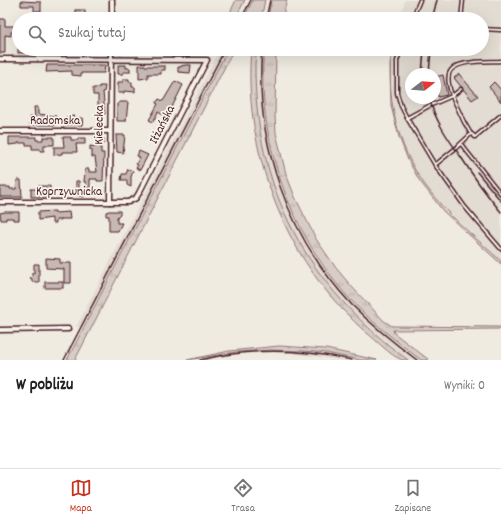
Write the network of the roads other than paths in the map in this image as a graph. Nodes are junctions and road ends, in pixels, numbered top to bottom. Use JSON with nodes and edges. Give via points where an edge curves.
{"nodes":[{"id":1,"x":112,"y":0,"type":"edge"},
{"id":2,"x":420,"y":0,"type":"edge"},
{"id":3,"x":463,"y":0,"type":"edge"},
{"id":4,"x":112,"y":12,"type":"edge"},
{"id":5,"x":415,"y":12,"type":"edge"},
{"id":6,"x":462,"y":12,"type":"edge"},
{"id":7,"x":489,"y":29,"type":"edge"},
{"id":8,"x":501,"y":30,"type":"edge"},
{"id":9,"x":111,"y":56,"type":"edge"},
{"id":10,"x":399,"y":56,"type":"edge"},
{"id":11,"x":0,"y":59,"type":"edge"},
{"id":12,"x":111,"y":60,"type":"junction"},
{"id":13,"x":501,"y":61,"type":"edge"},
{"id":14,"x":461,"y":89,"type":"dead end"},
{"id":15,"x":452,"y":96,"type":"junction"},
{"id":16,"x":501,"y":115,"type":"edge"},
{"id":17,"x":407,"y":118,"type":"junction"},
{"id":18,"x":0,"y":131,"type":"edge"},
{"id":19,"x":110,"y":131,"type":"junction"},
{"id":20,"x":471,"y":134,"type":"junction"},
{"id":21,"x":461,"y":144,"type":"junction"},
{"id":22,"x":435,"y":165,"type":"junction"},
{"id":23,"x":501,"y":194,"type":"edge"},
{"id":24,"x":136,"y":198,"type":"joint"},
{"id":25,"x":0,"y":202,"type":"edge"},
{"id":26,"x":110,"y":202,"type":"junction"},
{"id":27,"x":501,"y":249,"type":"edge"},
{"id":28,"x":68,"y":329,"type":"dead end"},
{"id":29,"x":0,"y":330,"type":"edge"}],
"edges":[{"from":1,"to":4,"type":"street"},
{"from":2,"to":5,"type":"lane"},
{"from":3,"to":6,"type":"lane"},
{"from":7,"to":8,"type":"lane"},
{"from":9,"to":12,"type":"street","name":"Kielecka"},
{"from":10,"to":17,"type":"lane","via":[[397,93]]},
{"from":11,"to":12,"type":"street"},
{"from":12,"to":19,"type":"street","name":"Kielecka"},
{"from":12,"to":24,"type":"street","name":"Iłżańska","via":[[207,60]]},
{"from":13,"to":15,"type":"lane","via":[[467,63],[452,68],[449,74]]},
{"from":14,"to":15,"type":"lane"},
{"from":15,"to":17,"type":"lane"},
{"from":15,"to":20,"type":"lane"},
{"from":16,"to":20,"type":"lane","via":[[475,137]]},
{"from":17,"to":22,"type":"lane"},
{"from":18,"to":19,"type":"street","name":"Radomska"},
{"from":19,"to":26,"type":"street","name":"Kielecka"},
{"from":20,"to":21,"type":"lane"},
{"from":21,"to":22,"type":"lane"},
{"from":21,"to":23,"type":"lane"},
{"from":22,"to":27,"type":"lane","via":[[465,207]]},
{"from":24,"to":26,"type":"street","name":"Koprzywnicka","via":[[128,202]]},
{"from":25,"to":26,"type":"street","name":"Koprzywnicka"},
{"from":28,"to":29,"type":"street"}]}
